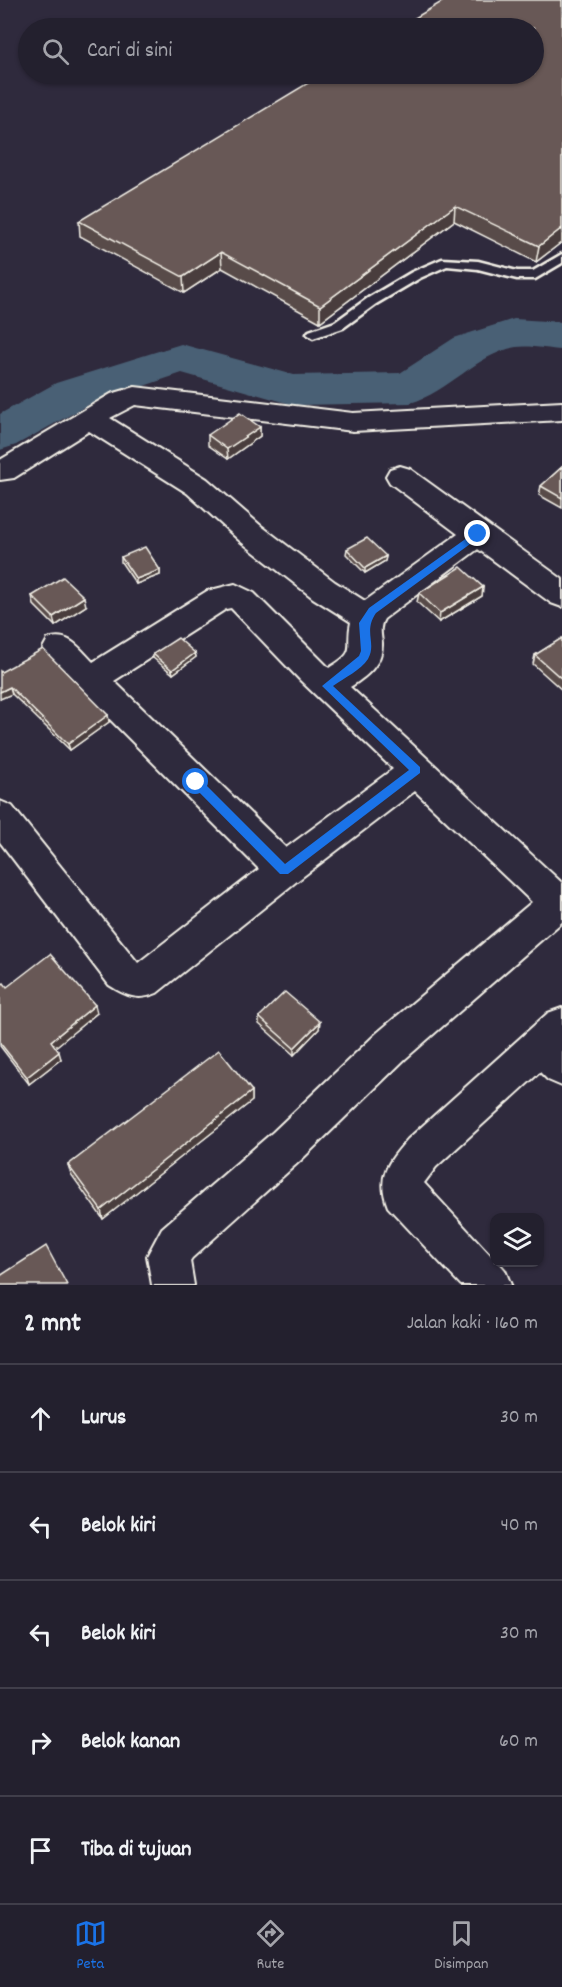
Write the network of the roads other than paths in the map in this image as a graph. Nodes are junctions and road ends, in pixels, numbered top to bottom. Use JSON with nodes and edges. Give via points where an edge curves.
{"nodes":[{"id":1,"x":562,"y":258,"type":"edge"},
{"id":2,"x":313,"y":334,"type":"dead end"},
{"id":3,"x":562,"y":411,"type":"edge"},
{"id":4,"x":90,"y":418,"type":"junction"},
{"id":5,"x":4,"y":471,"type":"dead end"},
{"id":6,"x":400,"y":476,"type":"dead end"},
{"id":7,"x":478,"y":534,"type":"junction"},
{"id":8,"x":562,"y":595,"type":"edge"},
{"id":9,"x":367,"y":617,"type":"junction"},
{"id":10,"x":59,"y":648,"type":"dead end"},
{"id":11,"x":92,"y":680,"type":"junction"},
{"id":12,"x":327,"y":686,"type":"junction"},
{"id":13,"x":417,"y":770,"type":"junction"},
{"id":14,"x":0,"y":816,"type":"edge"},
{"id":15,"x":284,"y":870,"type":"junction"},
{"id":16,"x":560,"y":901,"type":"edge"},
{"id":17,"x":555,"y":1046,"type":"edge"},
{"id":18,"x":173,"y":1285,"type":"edge"},
{"id":19,"x":490,"y":1285,"type":"edge"}],
"edges":[{"from":1,"to":2,"type":"lane","via":[[535,275],[446,262],[416,275],[339,325]]},
{"from":3,"to":4,"type":"street","via":[[353,422],[135,396]]},
{"from":4,"to":5,"type":"street"},
{"from":4,"to":9,"type":"street","via":[[198,486],[250,533],[324,590]]},
{"from":6,"to":7,"type":"street"},
{"from":7,"to":8,"type":"street"},
{"from":7,"to":9,"type":"street"},
{"from":9,"to":12,"type":"street","via":[[363,658]]},
{"from":10,"to":11,"type":"street"},
{"from":11,"to":12,"type":"street","via":[[218,599],[235,596]]},
{"from":11,"to":15,"type":"street"},
{"from":12,"to":13,"type":"street"},
{"from":13,"to":15,"type":"street"},
{"from":13,"to":16,"type":"street"},
{"from":14,"to":15,"type":"street","via":[[122,974],[134,980],[144,981]]},
{"from":16,"to":18,"type":"street","via":[[391,1046],[287,1146],[177,1243],[168,1256]]},
{"from":17,"to":19,"type":"street","via":[[422,1153],[404,1175],[403,1192]]}]}
